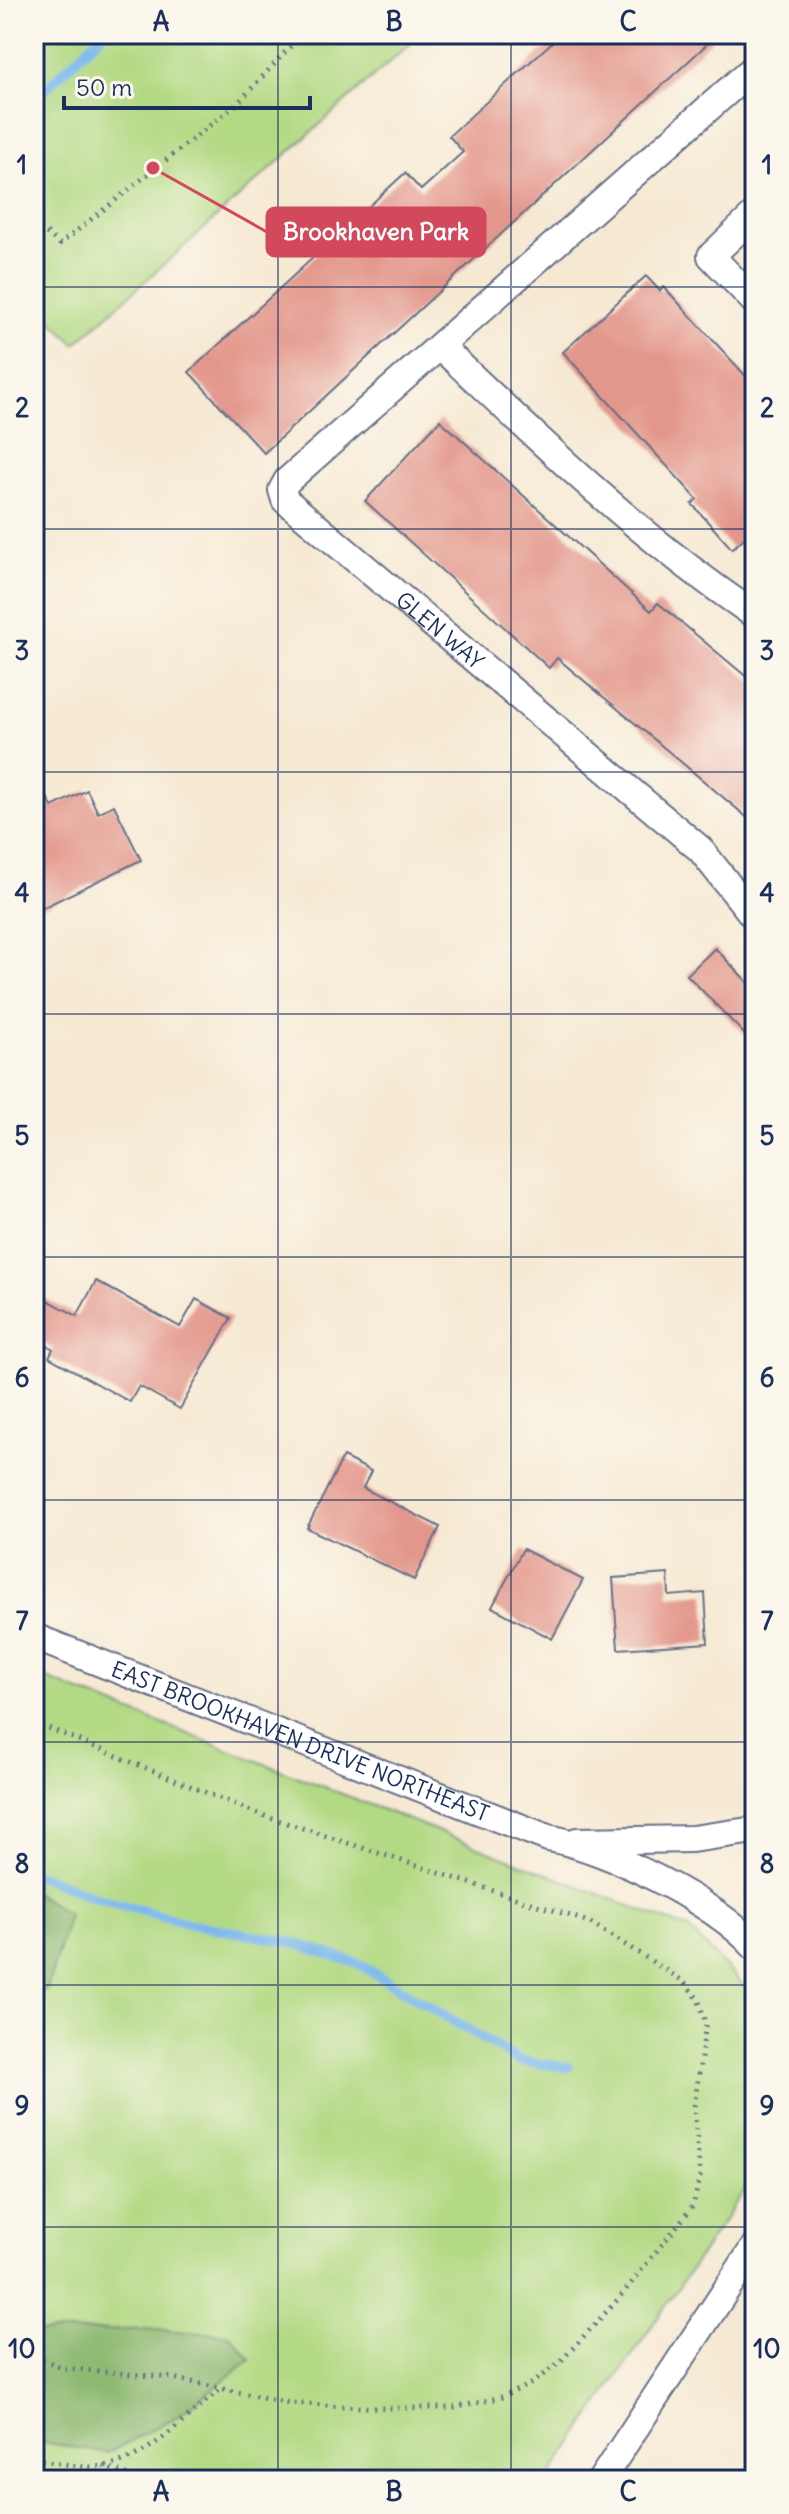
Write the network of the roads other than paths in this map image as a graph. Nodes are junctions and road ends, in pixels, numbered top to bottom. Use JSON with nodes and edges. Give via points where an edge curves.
{"nodes":[{"id":1,"x":755,"y":67,"type":"edge"},
{"id":2,"x":755,"y":214,"type":"edge"},
{"id":3,"x":755,"y":302,"type":"edge"},
{"id":4,"x":440,"y":346,"type":"junction"},
{"id":5,"x":755,"y":615,"type":"edge"},
{"id":6,"x":755,"y":918,"type":"edge"},
{"id":7,"x":34,"y":1637,"type":"edge"},
{"id":8,"x":755,"y":1830,"type":"edge"},
{"id":9,"x":570,"y":1841,"type":"junction"},
{"id":10,"x":755,"y":1947,"type":"edge"},
{"id":11,"x":755,"y":2246,"type":"edge"},
{"id":12,"x":601,"y":2480,"type":"edge"}],
"edges":[{"from":1,"to":4,"type":"street","name":"GLEN WAY"},
{"from":2,"to":3,"type":"street","via":[[711,256]]},
{"from":4,"to":5,"type":"street","via":[[538,440],[691,572]]},
{"from":4,"to":6,"type":"street","name":"GLEN WAY","via":[[287,481],[282,490],[285,500],[700,849]]},
{"from":7,"to":9,"type":"street","name":"EAST BROOKHAVEN DRIVE NORTHEAST","via":[[548,1838]]},
{"from":8,"to":9,"type":"street","name":"EAST BROOKHAVEN DRIVE NORTHEAST","via":[[692,1839]]},
{"from":9,"to":10,"type":"street","name":"EAST BROOKHAVEN DRIVE NORTHEAST","via":[[666,1883],[711,1910]]},
{"from":11,"to":12,"type":"street"}]}
